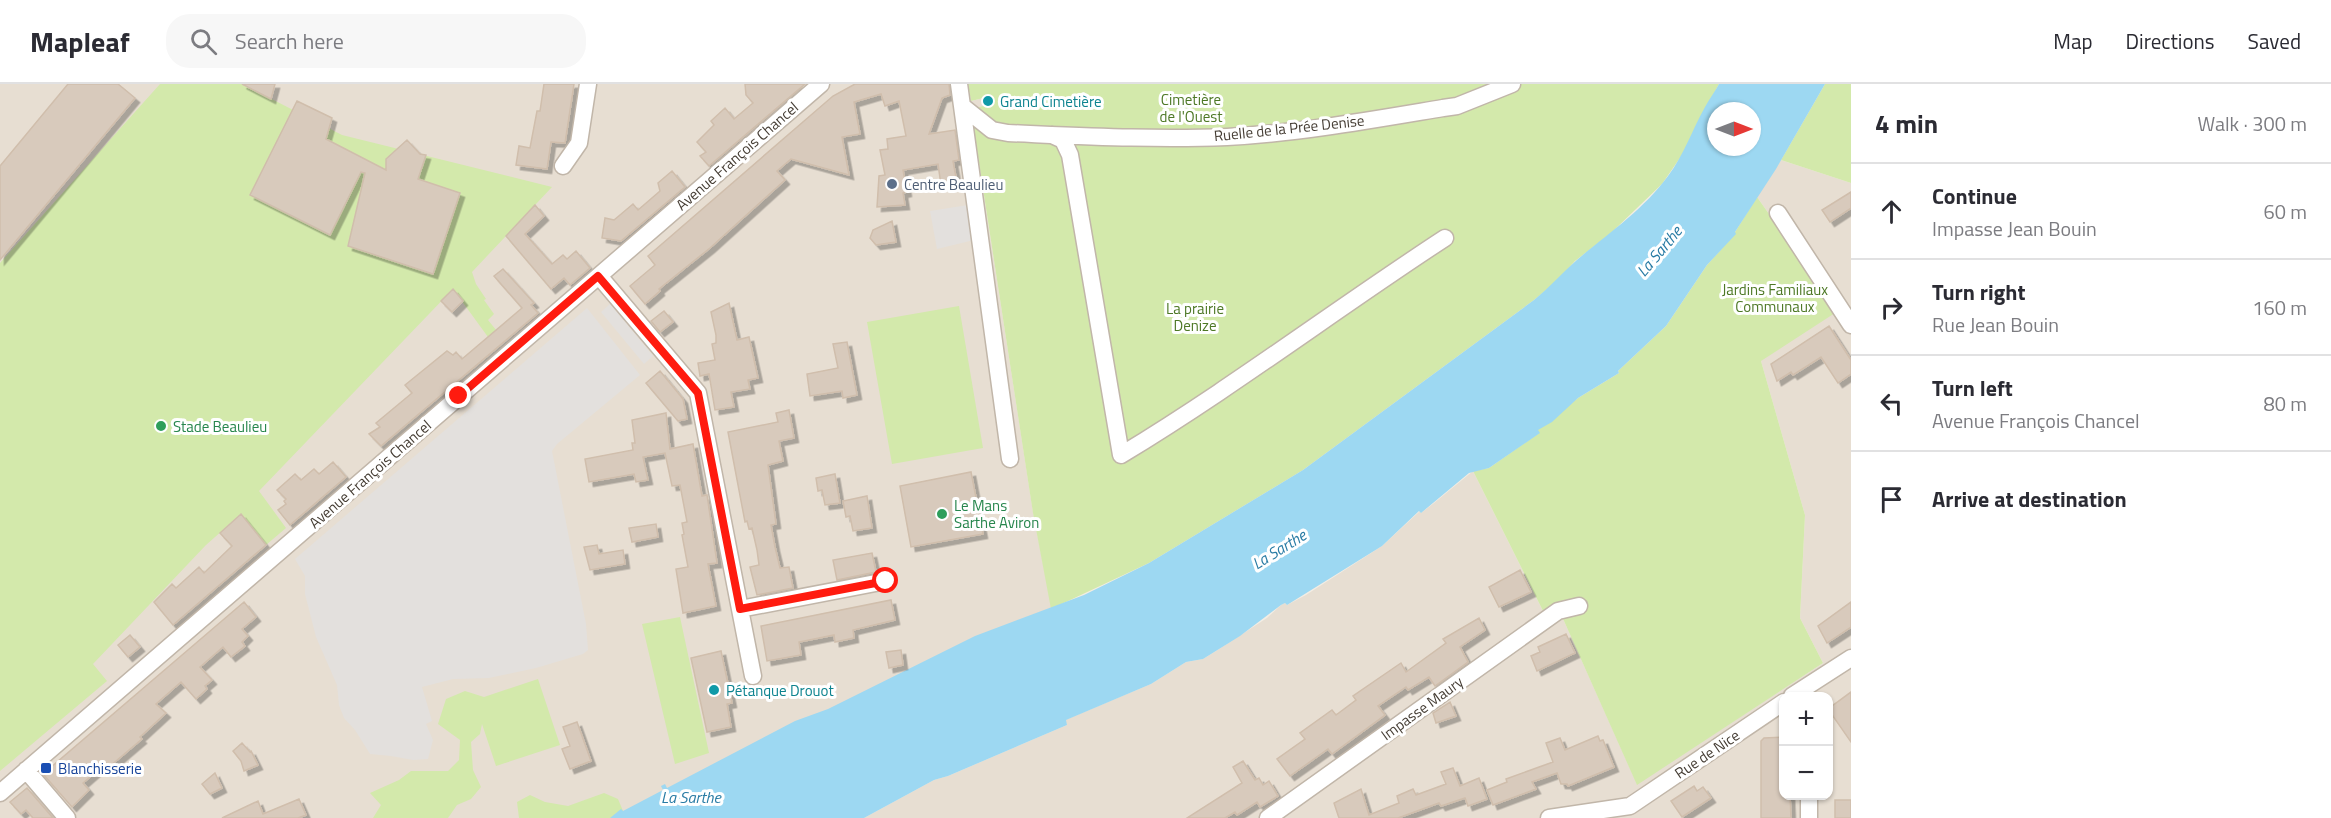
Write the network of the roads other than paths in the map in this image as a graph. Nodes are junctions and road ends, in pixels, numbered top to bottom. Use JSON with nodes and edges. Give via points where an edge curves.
{"nodes":[{"id":1,"x":588,"y":84,"type":"edge"},
{"id":2,"x":821,"y":84,"type":"edge"},
{"id":3,"x":959,"y":84,"type":"edge"},
{"id":4,"x":1512,"y":84,"type":"edge"},
{"id":5,"x":962,"y":106,"type":"junction"},
{"id":6,"x":1052,"y":135,"type":"junction"},
{"id":7,"x":563,"y":166,"type":"dead end"},
{"id":8,"x":1778,"y":213,"type":"dead end"},
{"id":9,"x":1444,"y":238,"type":"dead end"},
{"id":10,"x":598,"y":276,"type":"junction"},
{"id":11,"x":1851,"y":325,"type":"edge"},
{"id":12,"x":1010,"y":459,"type":"dead end"},
{"id":13,"x":886,"y":581,"type":"dead end"},
{"id":14,"x":1579,"y":606,"type":"dead end"},
{"id":15,"x":740,"y":609,"type":"junction"},
{"id":16,"x":1851,"y":658,"type":"edge"},
{"id":17,"x":753,"y":676,"type":"dead end"},
{"id":18,"x":1804,"y":692,"type":"edge"},
{"id":19,"x":1779,"y":706,"type":"edge"},
{"id":20,"x":26,"y":770,"type":"junction"},
{"id":21,"x":0,"y":793,"type":"edge"},
{"id":22,"x":1809,"y":800,"type":"edge"},
{"id":23,"x":1632,"y":812,"type":"edge"},
{"id":24,"x":67,"y":818,"type":"edge"},
{"id":25,"x":1268,"y":818,"type":"edge"},
{"id":26,"x":1550,"y":818,"type":"edge"},
{"id":27,"x":1809,"y":818,"type":"edge"}],
"edges":[{"from":1,"to":7,"type":"street","via":[[579,143]]},
{"from":2,"to":10,"type":"street","name":"Avenue François Chancel"},
{"from":3,"to":5,"type":"street"},
{"from":4,"to":6,"type":"street","name":"Ruelle de la Prée Denise","via":[[1457,106],[1318,128],[1227,137]]},
{"from":5,"to":6,"type":"street","name":"Ruelle de la Prée Denise","via":[[992,130]]},
{"from":5,"to":12,"type":"street"},
{"from":6,"to":9,"type":"street","via":[[1063,140],[1070,155],[1121,455],[1167,428]]},
{"from":8,"to":11,"type":"street"},
{"from":10,"to":15,"type":"street","via":[[698,393]]},
{"from":10,"to":20,"type":"street","name":"Avenue François Chancel"},
{"from":13,"to":15,"type":"street"},
{"from":14,"to":25,"type":"street","name":"Impasse Maury","via":[[1558,611]]},
{"from":15,"to":17,"type":"street"},
{"from":16,"to":18,"type":"street"},
{"from":19,"to":23,"type":"street","name":"Rue de Nice"},
{"from":20,"to":21,"type":"street","name":"Avenue François Chancel"},
{"from":20,"to":24,"type":"street"},
{"from":22,"to":27,"type":"street"},
{"from":23,"to":26,"type":"street"}]}
